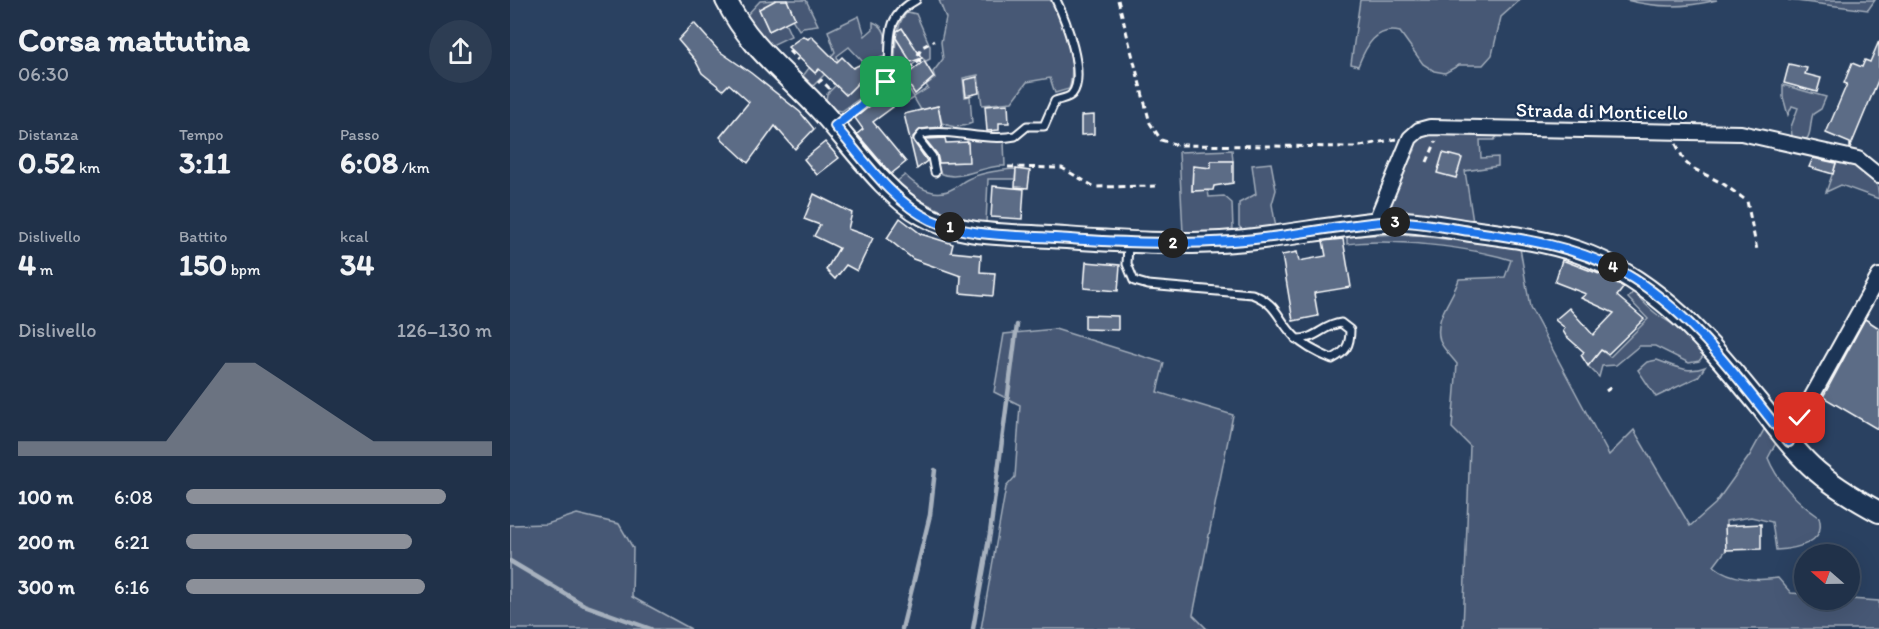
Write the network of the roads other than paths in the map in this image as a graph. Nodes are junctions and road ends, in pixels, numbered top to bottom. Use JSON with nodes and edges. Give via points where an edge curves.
{"nodes":[{"id":1,"x":726,"y":0,"type":"edge"},
{"id":2,"x":916,"y":0,"type":"edge"},
{"id":3,"x":1056,"y":0,"type":"edge"},
{"id":4,"x":835,"y":126,"type":"junction"},
{"id":5,"x":935,"y":172,"type":"dead end"},
{"id":6,"x":1879,"y":176,"type":"edge"},
{"id":7,"x":1375,"y":223,"type":"junction"},
{"id":8,"x":1128,"y":243,"type":"junction"},
{"id":9,"x":1879,"y":276,"type":"edge"},
{"id":10,"x":1296,"y":339,"type":"junction"},
{"id":11,"x":1789,"y":442,"type":"junction"},
{"id":12,"x":1879,"y":512,"type":"edge"}],
"edges":[{"from":1,"to":4,"type":"main road","via":[[747,37]]},
{"from":2,"to":4,"type":"lane","via":[[894,17],[885,87]]},
{"from":3,"to":5,"type":"lane","via":[[1075,56],[1074,93],[1055,101],[1044,126],[1027,126],[1015,136],[922,134],[918,139],[932,157]]},
{"from":4,"to":8,"type":"main road","via":[[891,189],[931,220],[980,232]]},
{"from":6,"to":7,"type":"street","name":"Strada di Monticello","via":[[1858,159],[1741,133],[1430,128],[1419,130],[1410,138]]},
{"from":7,"to":8,"type":"main road","via":[[1236,241]]},
{"from":7,"to":11,"type":"main road","via":[[1412,223],[1526,239],[1574,251],[1615,268],[1650,290],[1698,332]]},
{"from":8,"to":10,"type":"lane","via":[[1127,264],[1134,281],[1252,294],[1269,301]]},
{"from":9,"to":11,"type":"street"},
{"from":10,"to":10,"type":"lane","via":[[1309,339],[1333,324],[1341,323],[1350,330],[1350,342],[1344,353],[1332,359]]},
{"from":11,"to":12,"type":"main road","via":[[1831,483]]}]}
